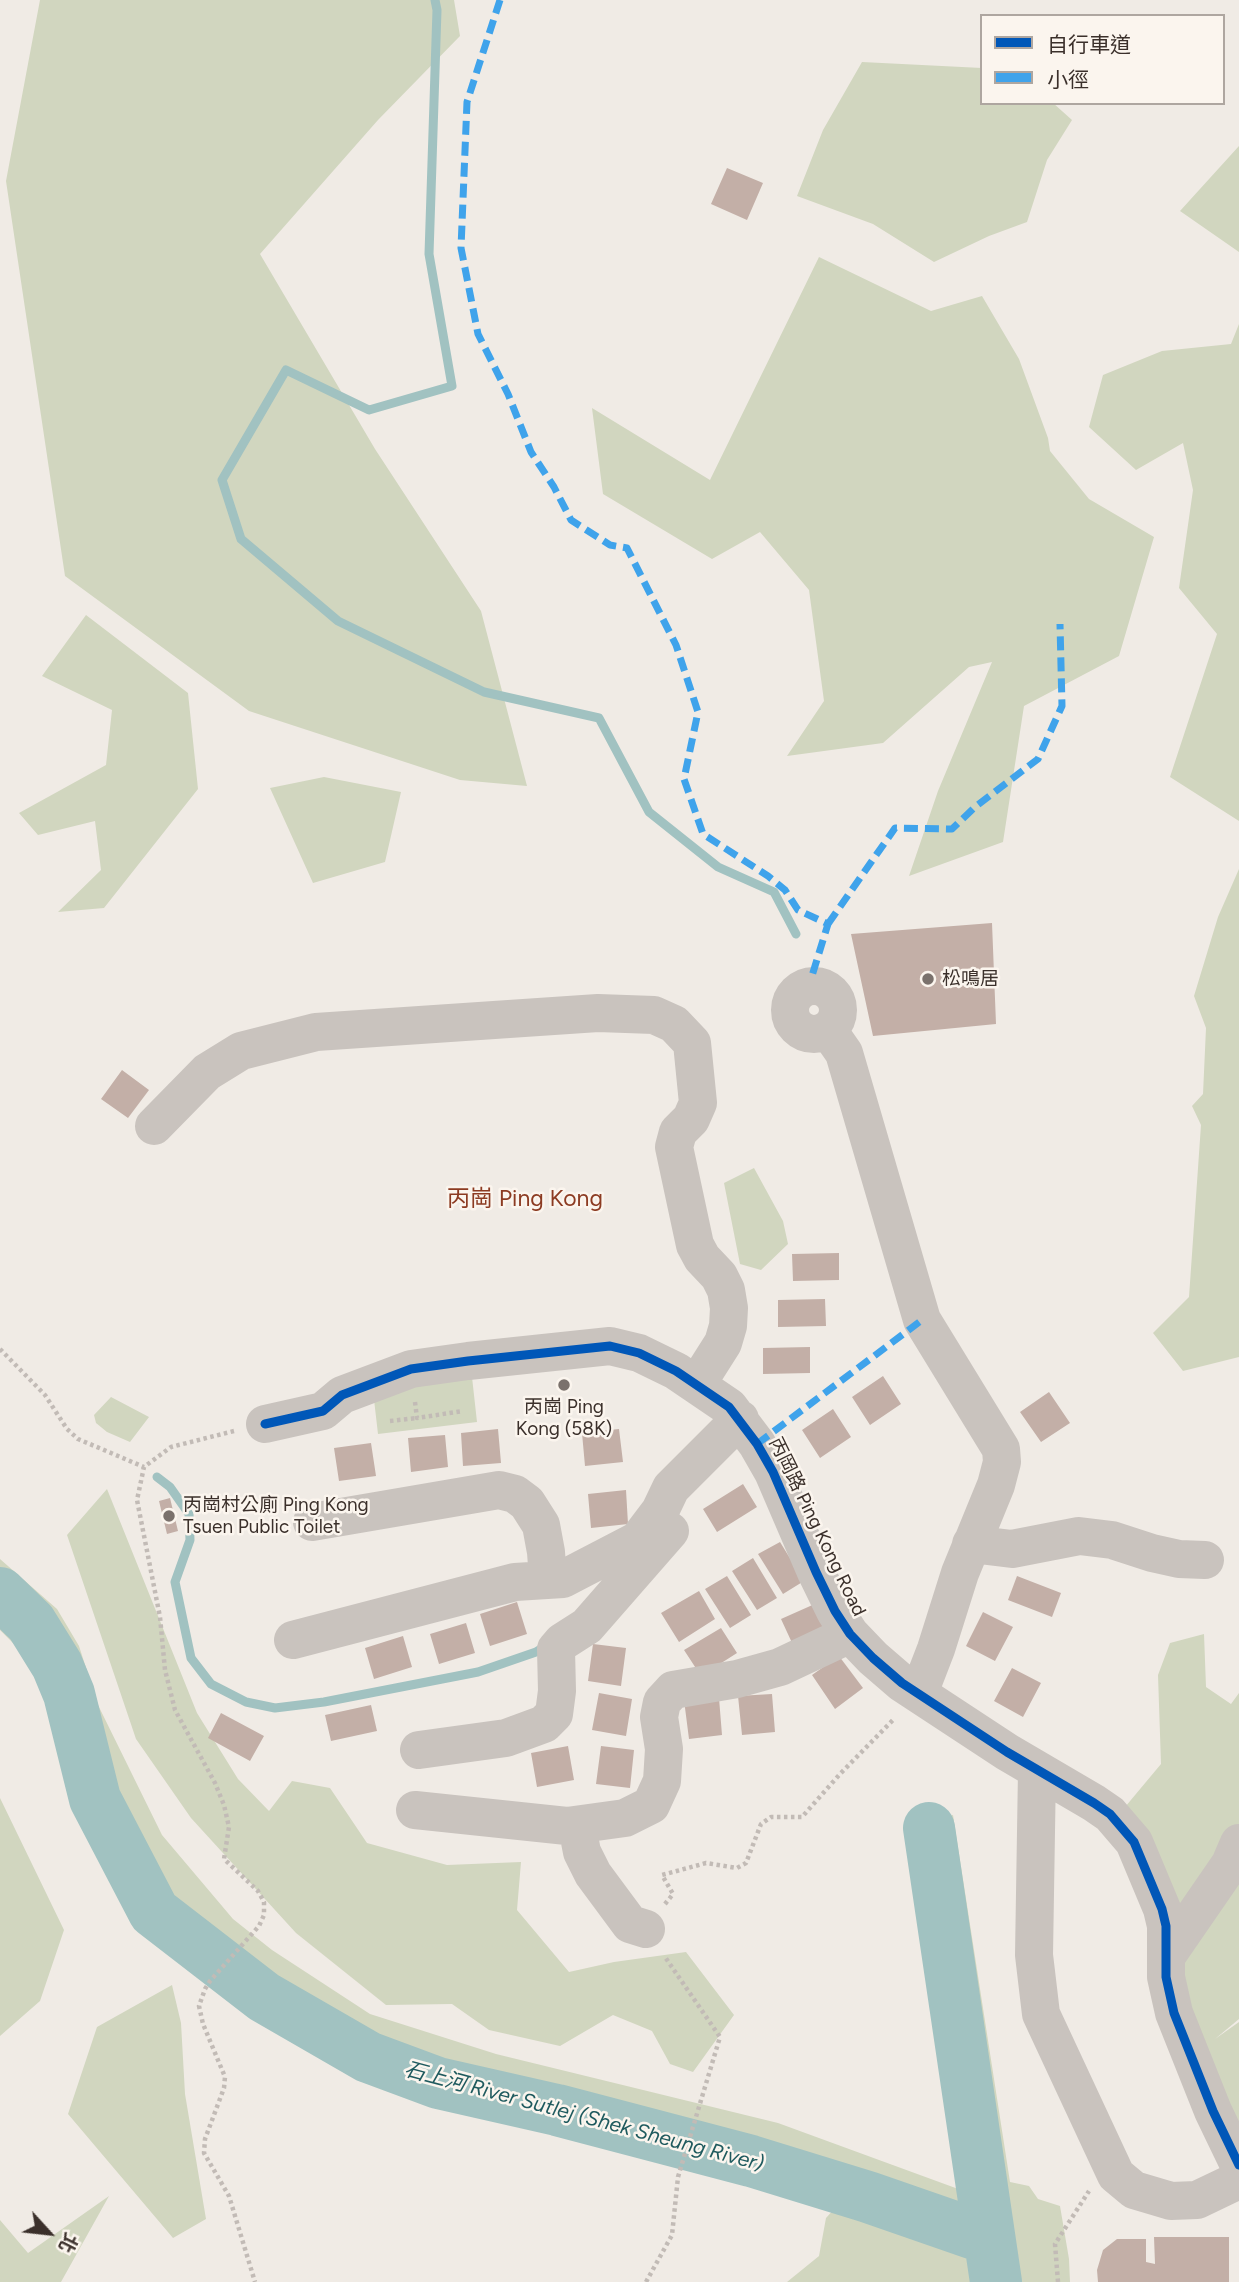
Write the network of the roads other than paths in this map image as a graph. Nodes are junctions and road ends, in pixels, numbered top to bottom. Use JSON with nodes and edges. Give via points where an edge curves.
{"nodes":[{"id":1,"x":828,"y":1030,"type":"dead end"},
{"id":2,"x":154,"y":1126,"type":"dead end"},
{"id":3,"x":697,"y":1384,"type":"junction"},
{"id":4,"x":265,"y":1424,"type":"road end"},
{"id":5,"x":749,"y":1432,"type":"junction"},
{"id":6,"x":312,"y":1522,"type":"dead end"},
{"id":7,"x":971,"y":1544,"type":"junction"},
{"id":8,"x":1205,"y":1560,"type":"dead end"},
{"id":9,"x":548,"y":1580,"type":"junction"},
{"id":10,"x":850,"y":1634,"type":"junction"},
{"id":11,"x":293,"y":1640,"type":"dead end"},
{"id":12,"x":919,"y":1693,"type":"junction"},
{"id":13,"x":419,"y":1750,"type":"dead end"},
{"id":14,"x":1037,"y":1770,"type":"junction"},
{"id":15,"x":415,"y":1810,"type":"dead end"},
{"id":16,"x":577,"y":1826,"type":"junction"},
{"id":17,"x":1239,"y":1843,"type":"edge"},
{"id":18,"x":646,"y":1929,"type":"road end"},
{"id":19,"x":1166,"y":1957,"type":"junction"},
{"id":20,"x":1239,"y":2165,"type":"edge"},
{"id":21,"x":1239,"y":2180,"type":"edge"}],
"edges":[{"from":1,"to":7,"type":"street","via":[[844,1053],[922,1320],[1001,1449],[996,1485]]},
{"from":2,"to":3,"type":"street","via":[[207,1072],[241,1051],[316,1032],[598,1013],[654,1015],[674,1024],[692,1043],[698,1103],[678,1132],[674,1147],[695,1245],[719,1276],[729,1308],[723,1343]]},
{"from":3,"to":4,"type":"street","name":"丙岡路 Ping Kong Road","via":[[639,1353],[610,1346],[411,1369],[342,1395],[323,1411]]},
{"from":3,"to":5,"type":"street","name":"丙岡路 Ping Kong Road","via":[[729,1407]]},
{"from":5,"to":9,"type":"street","via":[[671,1488],[638,1540],[563,1580]]},
{"from":5,"to":10,"type":"street","name":"丙岡路 Ping Kong Road","via":[[781,1488],[835,1611]]},
{"from":5,"to":13,"type":"street","via":[[730,1463],[686,1506],[666,1538],[587,1626],[556,1649],[554,1714],[544,1724],[506,1738]]},
{"from":6,"to":9,"type":"street","via":[[499,1490],[527,1503],[541,1525]]},
{"from":7,"to":8,"type":"street","via":[[1012,1549],[1079,1536],[1179,1559]]},
{"from":7,"to":12,"type":"street"},
{"from":9,"to":11,"type":"street","via":[[514,1583]]},
{"from":10,"to":12,"type":"street","name":"丙岡路 Ping Kong Road"},
{"from":10,"to":16,"type":"street","via":[[780,1667],[673,1690],[662,1702],[659,1717],[662,1781],[651,1805],[625,1818]]},
{"from":12,"to":14,"type":"street","name":"丙岡路 Ping Kong Road"},
{"from":14,"to":19,"type":"street","name":"丙岡路 Ping Kong Road","via":[[1102,1809],[1134,1842],[1162,1909]]},
{"from":14,"to":21,"type":"street","via":[[1034,1955],[1041,2014],[1116,2175],[1134,2190],[1171,2201],[1197,2200]]},
{"from":15,"to":16,"type":"street"},
{"from":16,"to":18,"type":"street","via":[[593,1874],[630,1924]]},
{"from":17,"to":19,"type":"street","via":[[1230,1864]]},
{"from":19,"to":20,"type":"street","name":"丙岡路 Ping Kong Road","via":[[1174,2013]]}]}
